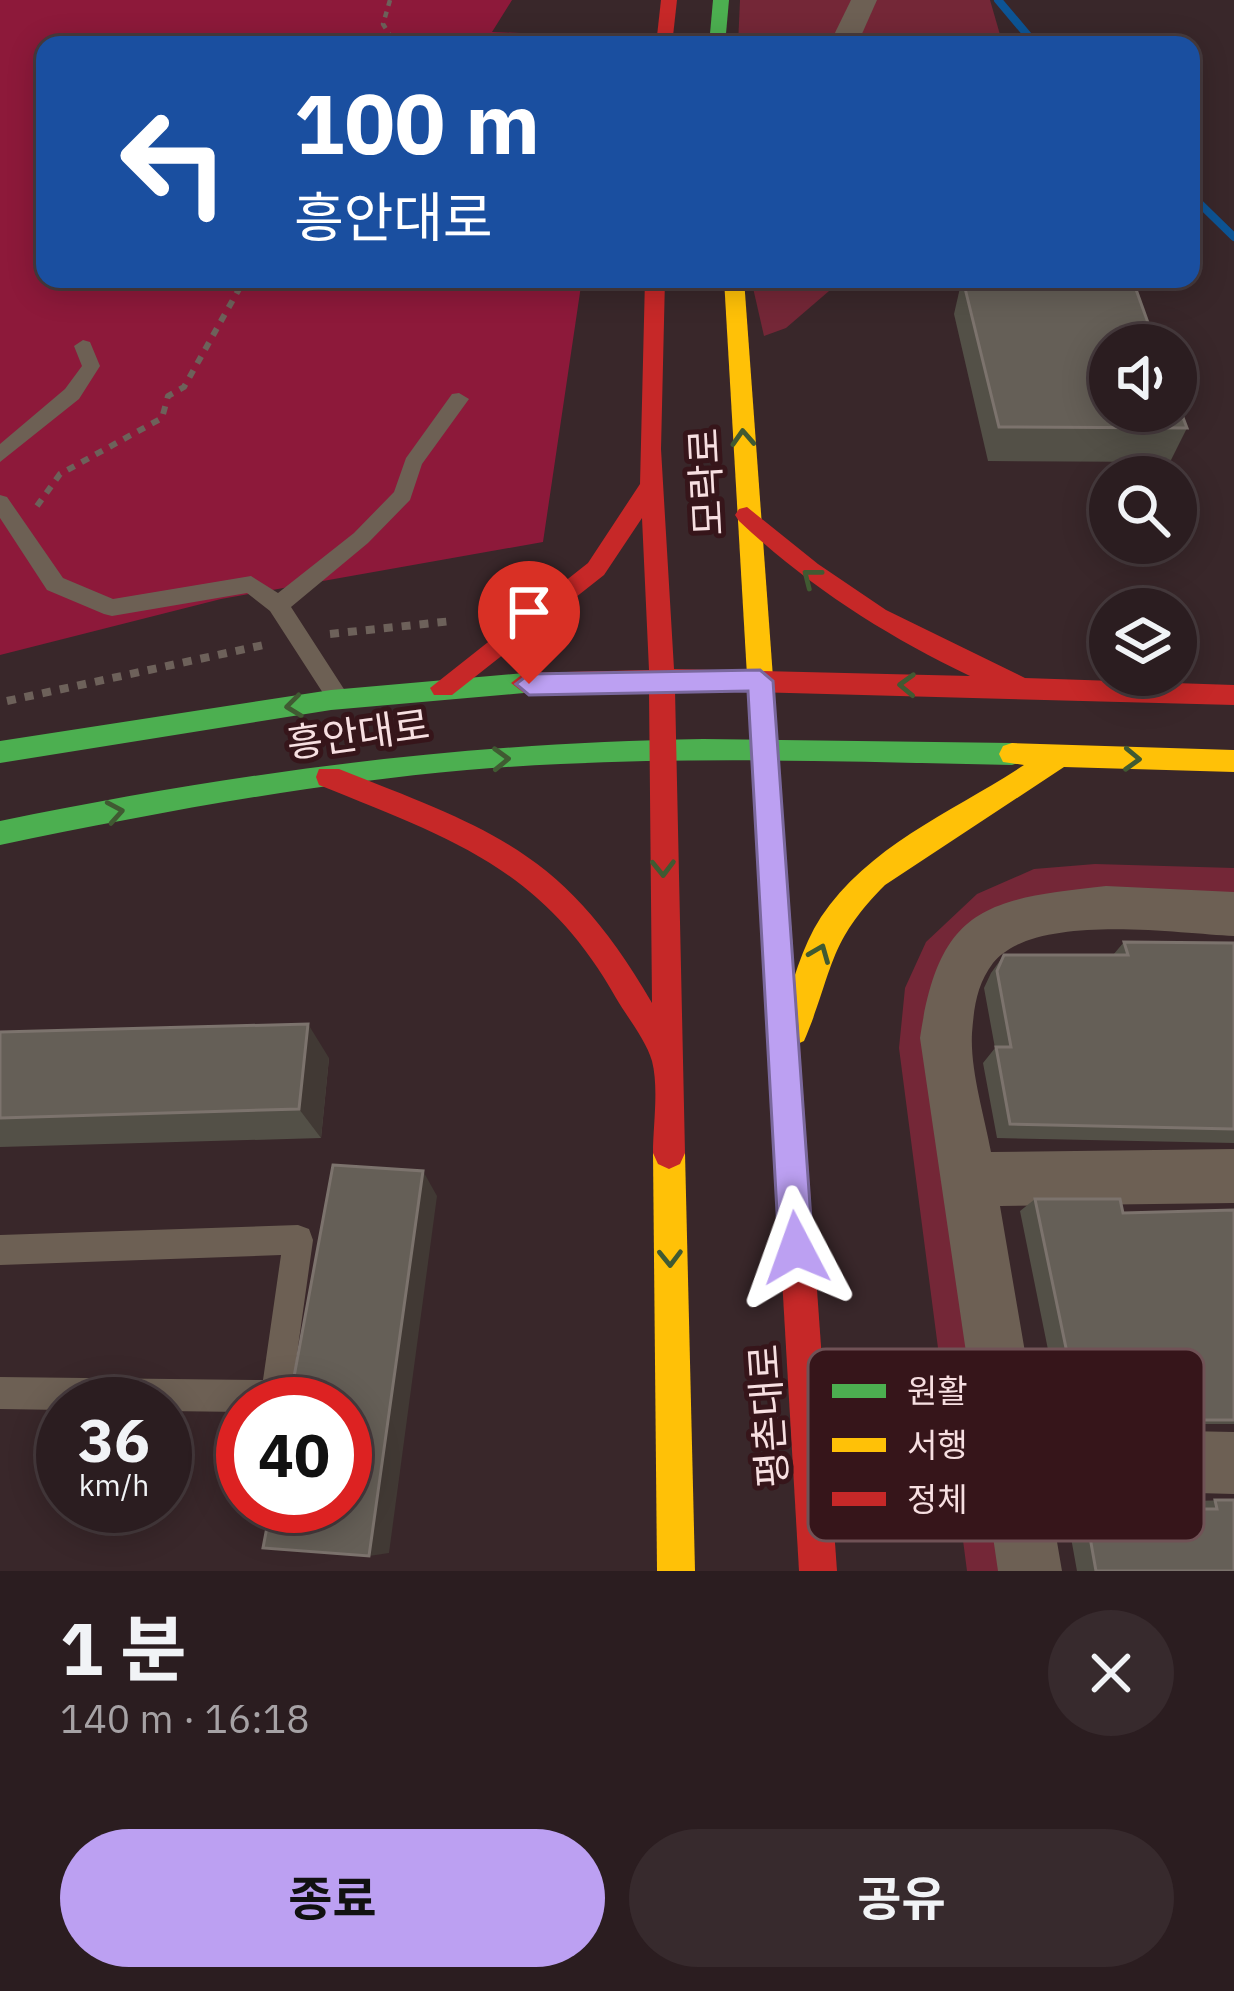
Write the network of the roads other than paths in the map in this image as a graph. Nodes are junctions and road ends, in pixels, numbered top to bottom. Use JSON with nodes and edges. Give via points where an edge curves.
{"nodes":[{"id":1,"x":669,"y":0,"type":"edge"},
{"id":2,"x":721,"y":0,"type":"edge"},
{"id":3,"x":864,"y":0,"type":"edge"},
{"id":4,"x":665,"y":36,"type":"edge"},
{"id":5,"x":719,"y":36,"type":"edge"},
{"id":6,"x":847,"y":36,"type":"edge"},
{"id":7,"x":655,"y":288,"type":"edge"},
{"id":8,"x":734,"y":288,"type":"edge"},
{"id":9,"x":83,"y":346,"type":"dead end"},
{"id":10,"x":459,"y":399,"type":"dead end"},
{"id":11,"x":0,"y":455,"type":"edge"},
{"id":12,"x":652,"y":484,"type":"junction"},
{"id":13,"x":0,"y":502,"type":"edge"},
{"id":14,"x":747,"y":515,"type":"junction"},
{"id":15,"x":278,"y":605,"type":"junction"},
{"id":16,"x":662,"y":680,"type":"junction"},
{"id":17,"x":760,"y":681,"type":"junction"},
{"id":18,"x":443,"y":688,"type":"junction"},
{"id":19,"x":1026,"y":688,"type":"junction"},
{"id":20,"x":1234,"y":695,"type":"edge"},
{"id":21,"x":340,"y":700,"type":"junction"},
{"id":22,"x":661,"y":751,"type":"junction"},
{"id":23,"x":0,"y":752,"type":"edge"},
{"id":24,"x":764,"y":752,"type":"junction"},
{"id":25,"x":1058,"y":757,"type":"junction"},
{"id":26,"x":1234,"y":761,"type":"edge"},
{"id":27,"x":329,"y":777,"type":"junction"},
{"id":28,"x":0,"y":833,"type":"edge"},
{"id":29,"x":1234,"y":914,"type":"edge"},
{"id":30,"x":666,"y":1057,"type":"junction"},
{"id":31,"x":783,"y":1064,"type":"junction"},
{"id":32,"x":1234,"y":1176,"type":"edge"},
{"id":33,"x":965,"y":1179,"type":"junction"},
{"id":34,"x":0,"y":1250,"type":"edge"},
{"id":35,"x":992,"y":1349,"type":"edge"},
{"id":36,"x":0,"y":1394,"type":"edge"},
{"id":37,"x":808,"y":1426,"type":"edge"},
{"id":38,"x":1204,"y":1462,"type":"edge"},
{"id":39,"x":1234,"y":1463,"type":"edge"},
{"id":40,"x":816,"y":1541,"type":"edge"},
{"id":41,"x":1025,"y":1541,"type":"edge"},
{"id":42,"x":676,"y":1571,"type":"edge"},
{"id":43,"x":818,"y":1571,"type":"edge"},
{"id":44,"x":1030,"y":1571,"type":"edge"}],
"edges":[{"from":1,"to":4,"type":"street"},
{"from":2,"to":5,"type":"street"},
{"from":3,"to":6,"type":"street"},
{"from":7,"to":12,"type":"street","name":"모락로"},
{"from":14,"to":8,"type":"street","name":"모락로","one_way":true},
{"from":9,"to":11,"type":"lane","via":[[91,366],[72,394]]},
{"from":10,"to":15,"type":"lane","via":[[413,463],[403,495]]},
{"from":12,"to":16,"type":"street","name":"모락로"},
{"from":12,"to":18,"type":"street","via":[[596,569]]},
{"from":13,"to":15,"type":"lane","via":[[55,584],[112,608],[251,584]]},
{"from":14,"to":17,"type":"street","name":"모락로"},
{"from":19,"to":14,"type":"street","one_way":true,"via":[[958,662],[826,589]]},
{"from":15,"to":21,"type":"lane"},
{"from":16,"to":17,"type":"street","name":"흥안대로"},
{"from":16,"to":18,"type":"street","name":"흥안대로"},
{"from":16,"to":22,"type":"street"},
{"from":19,"to":17,"type":"street","name":"흥안대로","one_way":true},
{"from":17,"to":24,"type":"street","name":"평촌대로"},
{"from":18,"to":21,"type":"street","name":"흥안대로"},
{"from":19,"to":20,"type":"street","name":"흥안대로"},
{"from":21,"to":23,"type":"street","name":"흥안대로","one_way":true},
{"from":22,"to":24,"type":"street","name":"흥안대로"},
{"from":27,"to":22,"type":"street","name":"흥안대로","one_way":true,"via":[[448,760]]},
{"from":22,"to":30,"type":"street","one_way":true},
{"from":24,"to":25,"type":"street","name":"흥안대로"},
{"from":24,"to":31,"type":"street","name":"평촌대로"},
{"from":25,"to":26,"type":"street","name":"흥안대로","one_way":true},
{"from":31,"to":25,"type":"street","one_way":true,"via":[[841,912],[897,859]]},
{"from":28,"to":27,"type":"street","name":"흥안대로","one_way":true},
{"from":27,"to":30,"type":"street","via":[[482,844],[546,886],[572,909]]},
{"from":29,"to":33,"type":"street","via":[[1106,908],[1019,917],[978,944],[952,984],[946,1038]]},
{"from":30,"to":42,"type":"street","one_way":true},
{"from":31,"to":37,"type":"street","name":"평촌대로"},
{"from":32,"to":33,"type":"street"},
{"from":33,"to":35,"type":"street"},
{"from":34,"to":36,"type":"lane","via":[[298,1240],[277,1396]]},
{"from":38,"to":39,"type":"street"},
{"from":40,"to":43,"type":"street","name":"평촌대로"},
{"from":41,"to":44,"type":"street"}]}
